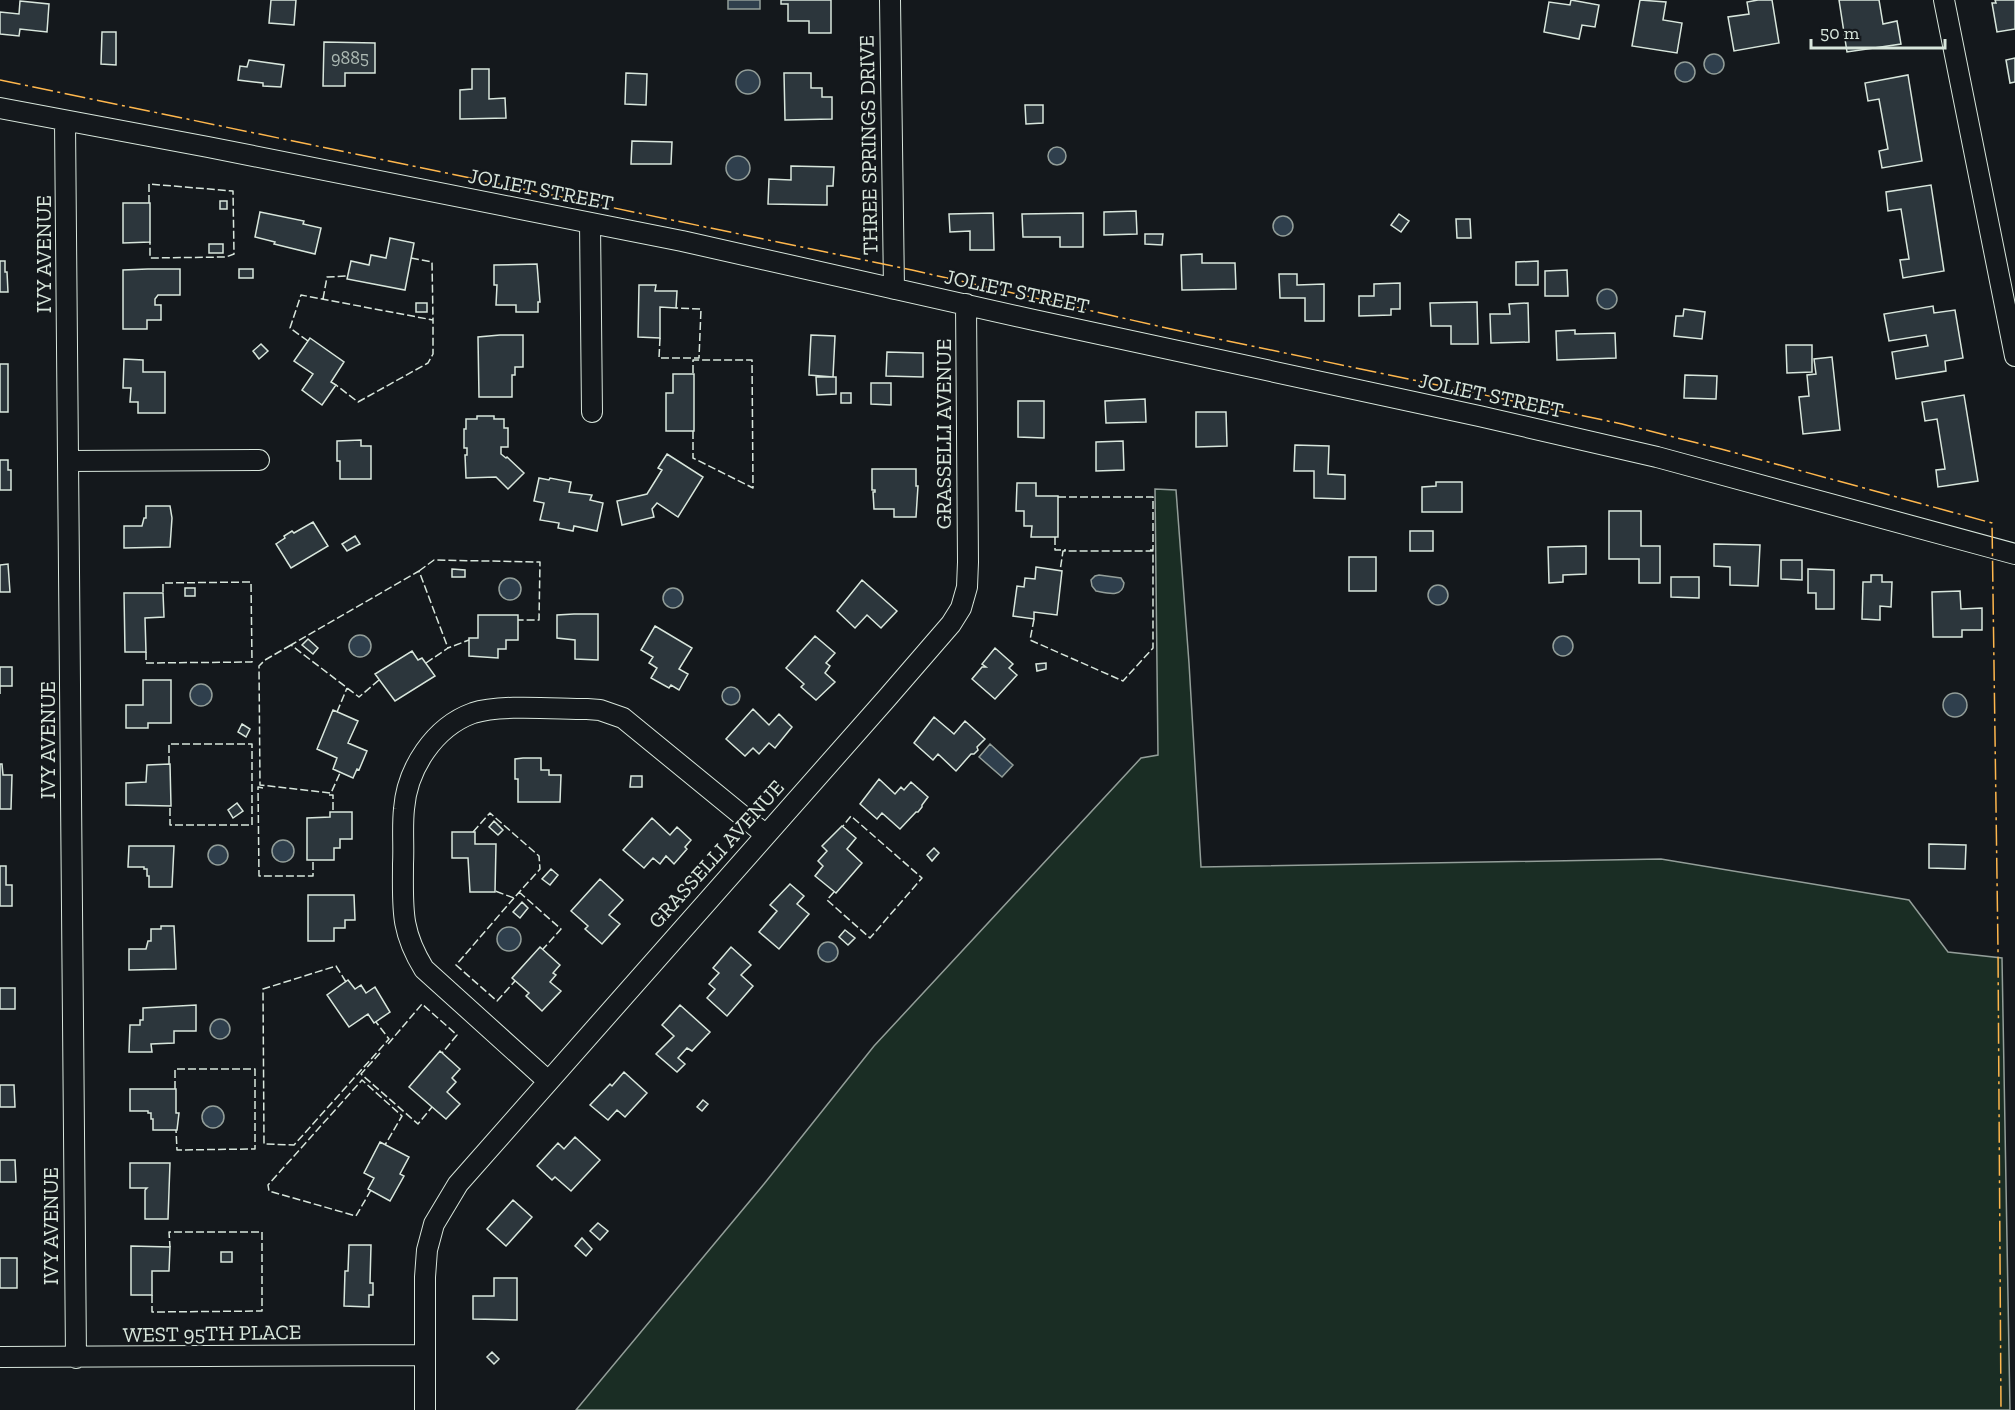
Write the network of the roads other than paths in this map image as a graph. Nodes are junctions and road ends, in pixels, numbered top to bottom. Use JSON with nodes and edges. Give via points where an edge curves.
{"nodes":[{"id":1,"x":890,"y":0,"type":"edge"},
{"id":2,"x":1944,"y":0,"type":"edge"},
{"id":3,"x":0,"y":108,"type":"edge"},
{"id":4,"x":65,"y":122,"type":"junction"},
{"id":5,"x":590,"y":223,"type":"junction"},
{"id":6,"x":894,"y":289,"type":"junction"},
{"id":7,"x":966,"y":304,"type":"junction"},
{"id":8,"x":2015,"y":356,"type":"edge"},
{"id":9,"x":592,"y":412,"type":"dead end"},
{"id":10,"x":260,"y":460,"type":"dead end"},
{"id":11,"x":68,"y":461,"type":"junction"},
{"id":12,"x":2015,"y":555,"type":"edge"},
{"id":13,"x":766,"y":835,"type":"junction"},
{"id":14,"x":548,"y":1081,"type":"junction"},
{"id":15,"x":425,"y":1355,"type":"junction"},
{"id":16,"x":0,"y":1357,"type":"edge"},
{"id":17,"x":76,"y":1358,"type":"junction"},
{"id":18,"x":425,"y":1410,"type":"edge"}],
"edges":[{"from":1,"to":6,"type":"street","name":"THREE SPRINGS DRIVE"},
{"from":2,"to":8,"type":"street"},
{"from":3,"to":4,"type":"street","name":"JOLIET STREET"},
{"from":4,"to":5,"type":"street","name":"JOLIET STREET"},
{"from":4,"to":11,"type":"street","name":"IVY AVENUE"},
{"from":5,"to":6,"type":"street","name":"JOLIET STREET"},
{"from":5,"to":9,"type":"street"},
{"from":6,"to":7,"type":"street","name":"JOLIET STREET"},
{"from":7,"to":12,"type":"street","name":"JOLIET STREET","via":[[1657,457]]},
{"from":7,"to":13,"type":"street","name":"GRASSELLI AVENUE","via":[[968,562],[961,608]]},
{"from":10,"to":11,"type":"street"},
{"from":11,"to":17,"type":"street","name":"IVY AVENUE"},
{"from":13,"to":14,"type":"street","name":"GRASSELLI AVENUE"},
{"from":13,"to":14,"type":"street","via":[[645,734],[616,715],[587,709],[490,709],[471,714],[443,730],[422,755],[408,784],[404,808],[405,930],[424,969]]},
{"from":14,"to":15,"type":"street","name":"GRASSELLI AVENUE","via":[[458,1184],[434,1224],[425,1277]]},
{"from":15,"to":17,"type":"street","name":"WEST 95TH PLACE"},
{"from":15,"to":18,"type":"street","name":"GRASSELLI AVENUE"},
{"from":16,"to":17,"type":"street","name":"WEST 95TH PLACE"}]}
